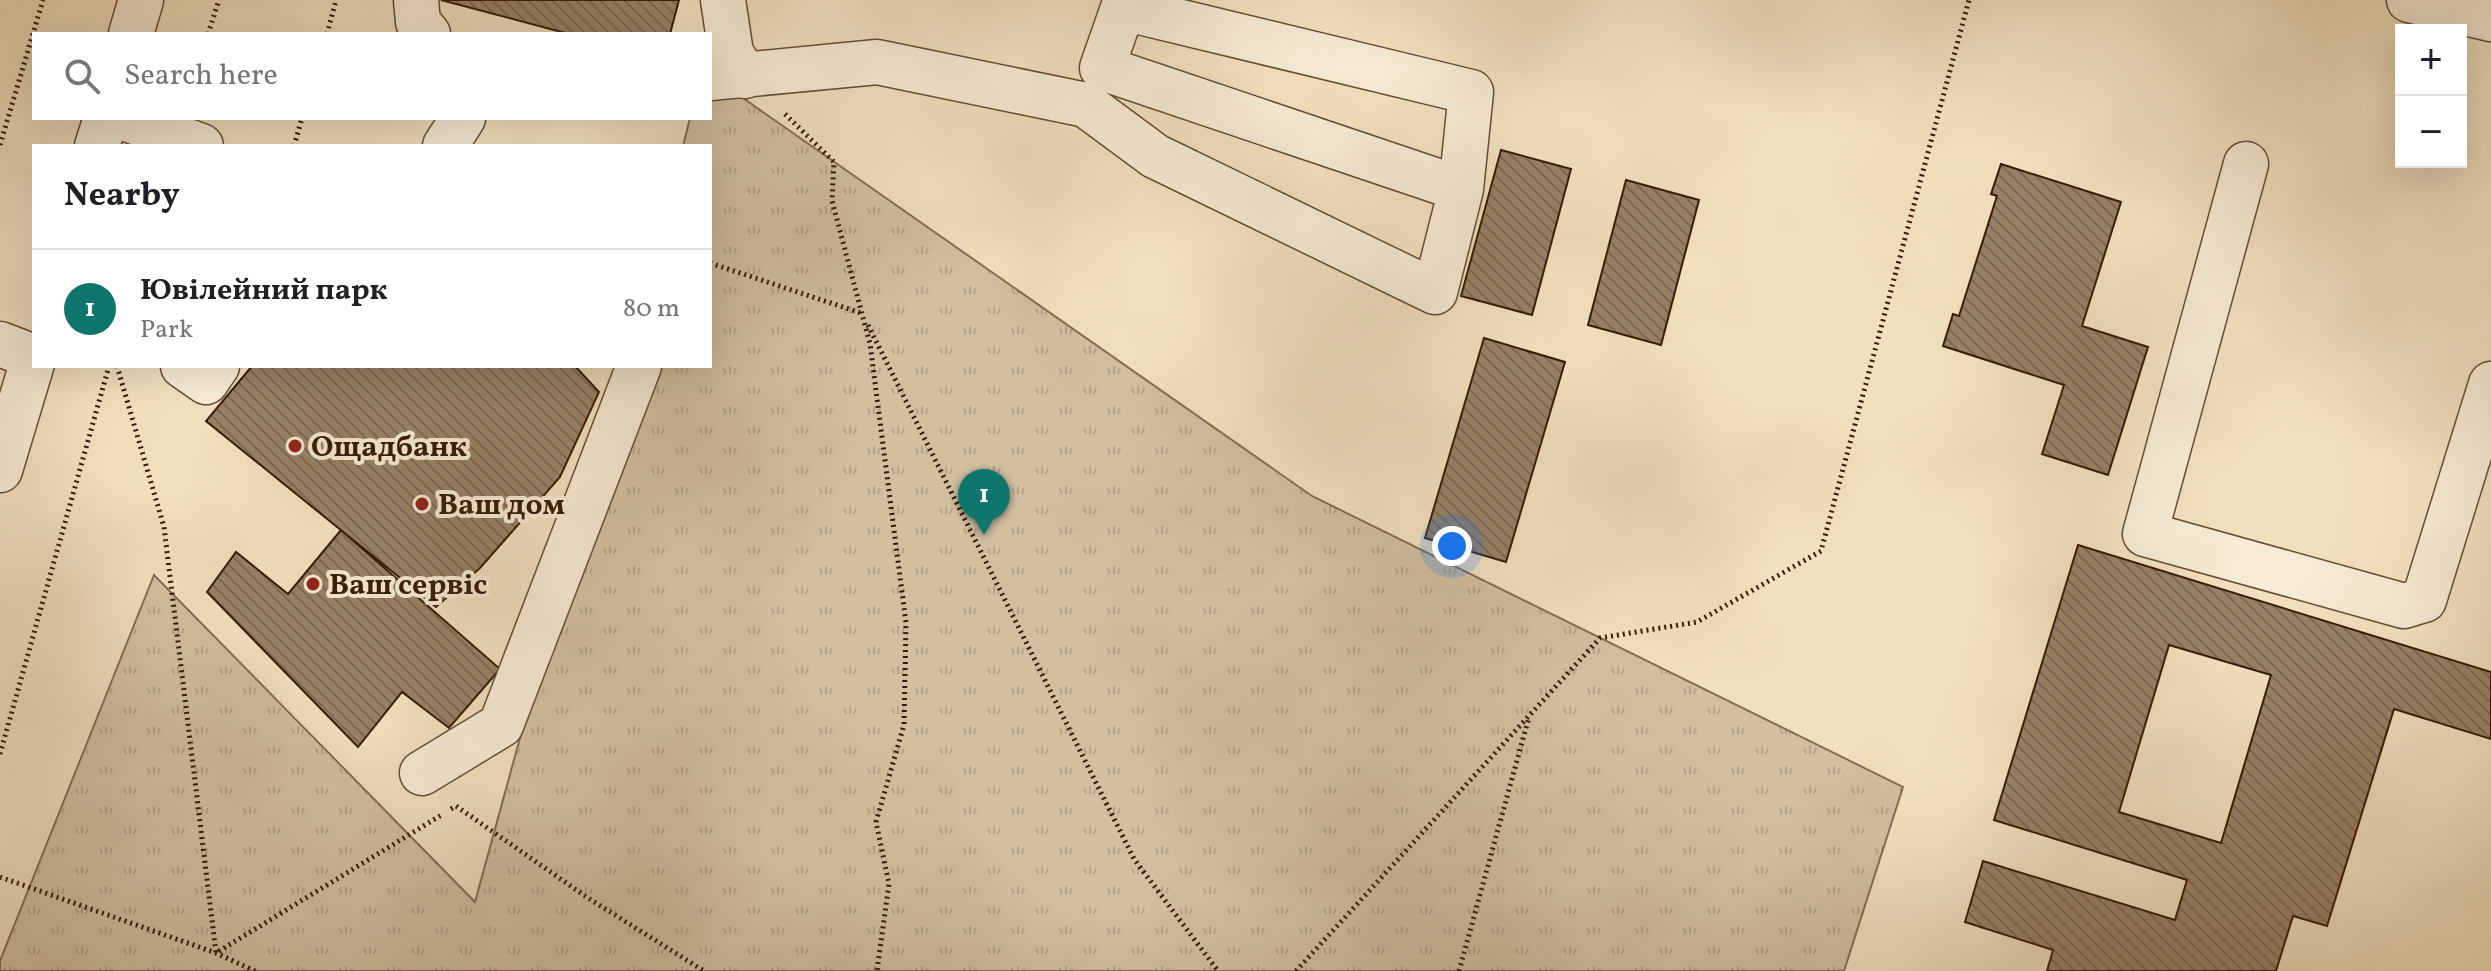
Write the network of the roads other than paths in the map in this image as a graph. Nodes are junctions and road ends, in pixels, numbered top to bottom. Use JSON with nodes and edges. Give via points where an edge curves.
{"nodes":[{"id":1,"x":141,"y":0,"type":"edge"},
{"id":2,"x":416,"y":0,"type":"edge"},
{"id":3,"x":723,"y":0,"type":"edge"},
{"id":4,"x":2409,"y":0,"type":"edge"},
{"id":5,"x":2491,"y":19,"type":"edge"},
{"id":6,"x":132,"y":32,"type":"edge"},
{"id":7,"x":426,"y":32,"type":"edge"},
{"id":8,"x":728,"y":77,"type":"edge"},
{"id":9,"x":1094,"y":86,"type":"junction"},
{"id":10,"x":105,"y":120,"type":"edge"},
{"id":11,"x":130,"y":120,"type":"edge"},
{"id":12,"x":462,"y":120,"type":"edge"},
{"id":13,"x":98,"y":144,"type":"edge"},
{"id":14,"x":196,"y":144,"type":"edge"},
{"id":15,"x":446,"y":144,"type":"edge"},
{"id":16,"x":2246,"y":164,"type":"dead end"},
{"id":17,"x":1461,"y":189,"type":"junction"},
{"id":18,"x":0,"y":344,"type":"edge"},
{"id":19,"x":32,"y":356,"type":"edge"},
{"id":20,"x":32,"y":364,"type":"edge"},
{"id":21,"x":186,"y":368,"type":"edge"},
{"id":22,"x":216,"y":368,"type":"edge"},
{"id":23,"x":638,"y":368,"type":"edge"},
{"id":24,"x":2491,"y":384,"type":"edge"},
{"id":25,"x":0,"y":470,"type":"edge"},
{"id":26,"x":422,"y":773,"type":"dead end"}],
"edges":[{"from":1,"to":6,"type":"street"},
{"from":2,"to":7,"type":"street","via":[[418,22]]},
{"from":3,"to":8,"type":"street","via":[[731,53]]},
{"from":4,"to":5,"type":"street"},
{"from":8,"to":9,"type":"street","via":[[877,62]]},
{"from":9,"to":17,"type":"street"},
{"from":9,"to":17,"type":"street","via":[[1155,156],[1435,292]]},
{"from":9,"to":17,"type":"street","via":[[1123,8],[1471,92]]},
{"from":10,"to":13,"type":"street"},
{"from":11,"to":14,"type":"street"},
{"from":12,"to":15,"type":"street"},
{"from":16,"to":24,"type":"street","via":[[2145,534],[2404,606],[2424,600]]},
{"from":18,"to":19,"type":"street"},
{"from":20,"to":25,"type":"street"},
{"from":21,"to":22,"type":"street","via":[[206,382]]},
{"from":23,"to":26,"type":"street","via":[[501,725]]}]}
